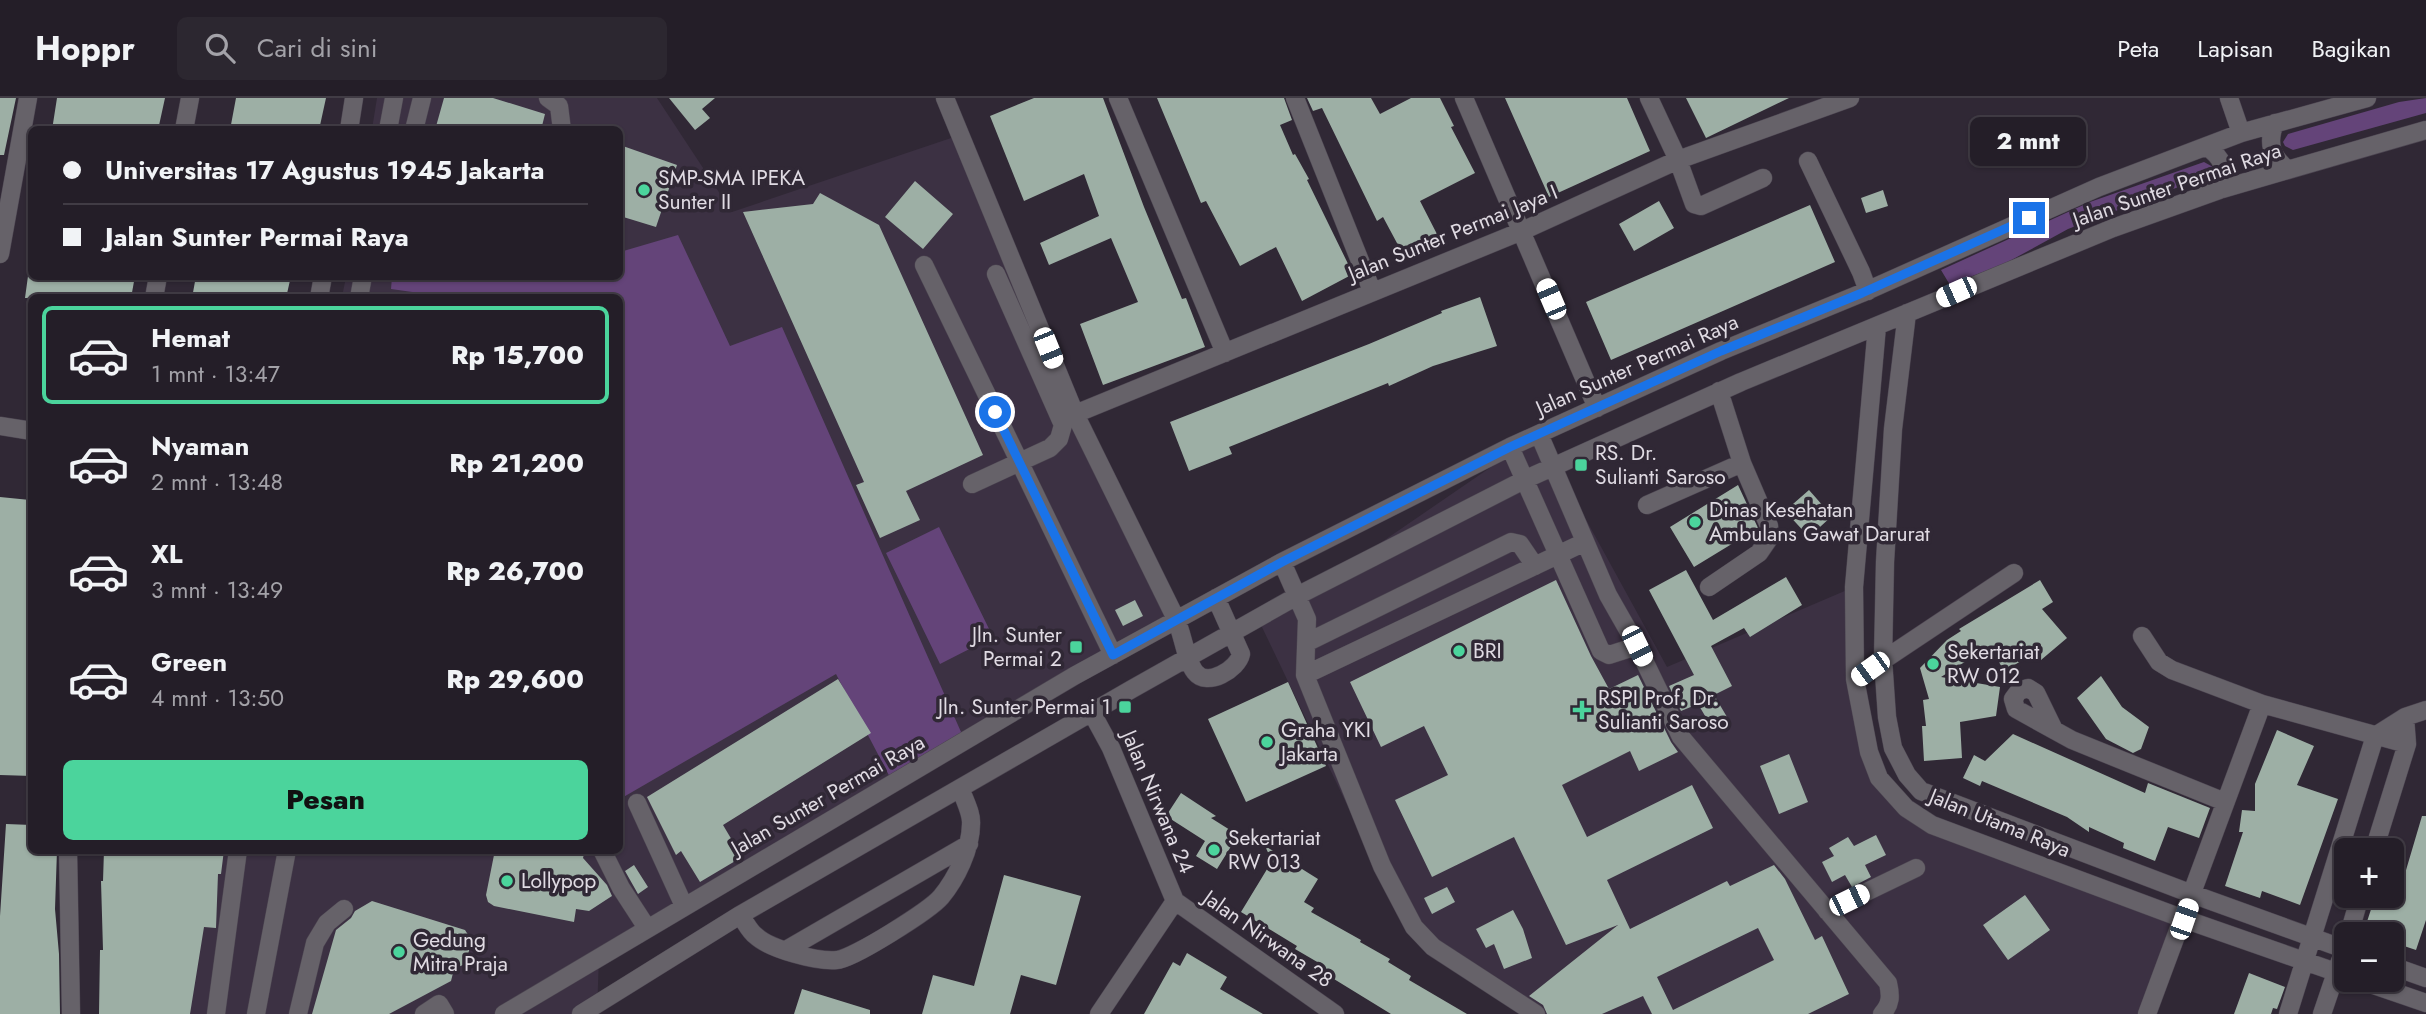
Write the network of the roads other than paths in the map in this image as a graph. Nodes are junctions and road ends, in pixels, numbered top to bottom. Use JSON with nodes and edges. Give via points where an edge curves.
{"nodes":[{"id":1,"x":28,"y":98,"type":"edge"},
{"id":2,"x":190,"y":98,"type":"edge"},
{"id":3,"x":354,"y":98,"type":"edge"},
{"id":4,"x":394,"y":98,"type":"edge"},
{"id":5,"x":422,"y":98,"type":"edge"},
{"id":6,"x":548,"y":98,"type":"edge"},
{"id":7,"x":945,"y":98,"type":"edge"},
{"id":8,"x":1118,"y":98,"type":"edge"},
{"id":9,"x":1295,"y":98,"type":"edge"},
{"id":10,"x":1464,"y":98,"type":"edge"},
{"id":11,"x":1649,"y":98,"type":"edge"},
{"id":12,"x":1850,"y":98,"type":"edge"},
{"id":13,"x":2229,"y":98,"type":"edge"},
{"id":14,"x":2367,"y":98,"type":"edge"},
{"id":15,"x":2275,"y":123,"type":"junction"},
{"id":16,"x":185,"y":126,"type":"edge"},
{"id":17,"x":350,"y":126,"type":"edge"},
{"id":18,"x":389,"y":126,"type":"edge"},
{"id":19,"x":415,"y":126,"type":"edge"},
{"id":20,"x":562,"y":126,"type":"edge"},
{"id":21,"x":2426,"y":130,"type":"edge"},
{"id":22,"x":2241,"y":133,"type":"junction"},
{"id":23,"x":2206,"y":146,"type":"junction"},
{"id":24,"x":1678,"y":160,"type":"junction"},
{"id":25,"x":1808,"y":160,"type":"dead end"},
{"id":26,"x":2288,"y":170,"type":"junction"},
{"id":27,"x":1763,"y":178,"type":"dead end"},
{"id":28,"x":2221,"y":188,"type":"junction"},
{"id":29,"x":1522,"y":231,"type":"junction"},
{"id":30,"x":0,"y":254,"type":"edge"},
{"id":31,"x":924,"y":265,"type":"dead end"},
{"id":32,"x":996,"y":274,"type":"dead end"},
{"id":33,"x":1372,"y":291,"type":"junction"},
{"id":34,"x":1868,"y":291,"type":"junction"},
{"id":35,"x":1907,"y":313,"type":"junction"},
{"id":36,"x":1877,"y":326,"type":"junction"},
{"id":37,"x":1225,"y":354,"type":"junction"},
{"id":38,"x":1719,"y":391,"type":"junction"},
{"id":39,"x":1597,"y":408,"type":"junction"},
{"id":40,"x":1075,"y":414,"type":"junction"},
{"id":41,"x":0,"y":426,"type":"edge"},
{"id":42,"x":28,"y":431,"type":"edge"},
{"id":43,"x":1539,"y":434,"type":"junction"},
{"id":44,"x":1510,"y":447,"type":"junction"},
{"id":45,"x":1019,"y":461,"type":"junction"},
{"id":46,"x":1742,"y":463,"type":"junction"},
{"id":47,"x":1552,"y":467,"type":"junction"},
{"id":48,"x":1526,"y":479,"type":"junction"},
{"id":49,"x":972,"y":484,"type":"dead end"},
{"id":50,"x":1647,"y":505,"type":"dead end"},
{"id":51,"x":1585,"y":542,"type":"junction"},
{"id":52,"x":1559,"y":555,"type":"junction"},
{"id":53,"x":1282,"y":562,"type":"junction"},
{"id":54,"x":1535,"y":566,"type":"junction"},
{"id":55,"x":2014,"y":573,"type":"dead end"},
{"id":56,"x":1709,"y":587,"type":"dead end"},
{"id":57,"x":1608,"y":595,"type":"junction"},
{"id":58,"x":1297,"y":596,"type":"junction"},
{"id":59,"x":1216,"y":598,"type":"junction"},
{"id":60,"x":1582,"y":608,"type":"junction"},
{"id":61,"x":1177,"y":621,"type":"junction"},
{"id":62,"x":1233,"y":633,"type":"junction"},
{"id":63,"x":2142,"y":636,"type":"dead end"},
{"id":64,"x":1308,"y":642,"type":"junction"},
{"id":65,"x":1637,"y":646,"type":"junction"},
{"id":66,"x":1113,"y":655,"type":"junction"},
{"id":67,"x":1189,"y":656,"type":"junction"},
{"id":68,"x":1884,"y":659,"type":"junction"},
{"id":69,"x":1305,"y":675,"type":"junction"},
{"id":70,"x":1855,"y":679,"type":"junction"},
{"id":71,"x":2262,"y":704,"type":"junction"},
{"id":72,"x":2426,"y":710,"type":"edge"},
{"id":73,"x":1092,"y":713,"type":"junction"},
{"id":74,"x":2405,"y":717,"type":"junction"},
{"id":75,"x":2054,"y":730,"type":"dead end"},
{"id":76,"x":2375,"y":736,"type":"junction"},
{"id":77,"x":2407,"y":744,"type":"junction"},
{"id":78,"x":961,"y":789,"type":"junction"},
{"id":79,"x":2225,"y":802,"type":"junction"},
{"id":80,"x":637,"y":803,"type":"dead end"},
{"id":81,"x":2378,"y":838,"type":"edge"},
{"id":82,"x":969,"y":844,"type":"junction"},
{"id":83,"x":68,"y":854,"type":"edge"},
{"id":84,"x":237,"y":854,"type":"edge"},
{"id":85,"x":286,"y":854,"type":"edge"},
{"id":86,"x":604,"y":854,"type":"edge"},
{"id":87,"x":1916,"y":868,"type":"dead end"},
{"id":88,"x":2192,"y":894,"type":"junction"},
{"id":89,"x":1175,"y":901,"type":"junction"},
{"id":90,"x":684,"y":906,"type":"junction"},
{"id":91,"x":344,"y":909,"type":"dead end"},
{"id":92,"x":1827,"y":911,"type":"junction"},
{"id":93,"x":740,"y":915,"type":"junction"},
{"id":94,"x":2184,"y":919,"type":"junction"},
{"id":95,"x":647,"y":928,"type":"junction"},
{"id":96,"x":2313,"y":939,"type":"junction"},
{"id":97,"x":2334,"y":942,"type":"edge"},
{"id":98,"x":786,"y":950,"type":"junction"},
{"id":99,"x":2306,"y":962,"type":"junction"},
{"id":100,"x":2404,"y":970,"type":"edge"},
{"id":101,"x":2334,"y":972,"type":"edge"},
{"id":102,"x":2426,"y":978,"type":"edge"},
{"id":103,"x":2334,"y":989,"type":"edge"},
{"id":104,"x":2394,"y":992,"type":"edge"},
{"id":105,"x":2426,"y":1003,"type":"edge"},
{"id":106,"x":71,"y":1014,"type":"edge"},
{"id":107,"x":216,"y":1014,"type":"edge"},
{"id":108,"x":256,"y":1014,"type":"edge"},
{"id":109,"x":298,"y":1014,"type":"edge"},
{"id":110,"x":424,"y":1014,"type":"edge"},
{"id":111,"x":445,"y":1014,"type":"edge"},
{"id":112,"x":504,"y":1014,"type":"edge"},
{"id":113,"x":582,"y":1014,"type":"edge"},
{"id":114,"x":1099,"y":1014,"type":"edge"},
{"id":115,"x":1335,"y":1014,"type":"edge"},
{"id":116,"x":1536,"y":1014,"type":"edge"},
{"id":117,"x":1881,"y":1014,"type":"edge"},
{"id":118,"x":2147,"y":1014,"type":"edge"},
{"id":119,"x":2288,"y":1014,"type":"edge"},
{"id":120,"x":2322,"y":1014,"type":"edge"}],
"edges":[{"from":1,"to":30,"type":"street"},
{"from":2,"to":16,"type":"street"},
{"from":3,"to":17,"type":"street"},
{"from":4,"to":18,"type":"street"},
{"from":5,"to":19,"type":"street"},
{"from":6,"to":20,"type":"street","via":[[559,106]]},
{"from":7,"to":40,"type":"street"},
{"from":8,"to":37,"type":"street"},
{"from":9,"to":33,"type":"street"},
{"from":10,"to":29,"type":"street"},
{"from":11,"to":24,"type":"street"},
{"from":12,"to":24,"type":"street","name":"Jalan Sunter Permai Jaya I"},
{"from":13,"to":22,"type":"street"},
{"from":14,"to":15,"type":"street","name":"Jalan Sunter Permai Raya"},
{"from":15,"to":22,"type":"street","name":"Jalan Sunter Permai Raya"},
{"from":15,"to":26,"type":"street","via":[[2270,148]]},
{"from":21,"to":26,"type":"street","name":"Jalan Sunter Permai Raya"},
{"from":22,"to":23,"type":"street","name":"Jalan Sunter Permai Raya"},
{"from":23,"to":28,"type":"street","via":[[2223,163]]},
{"from":23,"to":34,"type":"street","name":"Jalan Sunter Permai Raya","via":[[2099,187]]},
{"from":24,"to":27,"type":"street","via":[[1694,204],[1701,206]]},
{"from":24,"to":29,"type":"street","name":"Jalan Sunter Permai Jaya I"},
{"from":25,"to":34,"type":"street"},
{"from":26,"to":28,"type":"street","name":"Jalan Sunter Permai Raya"},
{"from":28,"to":35,"type":"street","name":"Jalan Sunter Permai Raya"},
{"from":29,"to":33,"type":"street","name":"Jalan Sunter Permai Jaya I"},
{"from":29,"to":39,"type":"street"},
{"from":31,"to":45,"type":"street"},
{"from":32,"to":45,"type":"street","via":[[1063,425],[1059,439],[1050,447]]},
{"from":33,"to":37,"type":"street","name":"Jalan Sunter Permai Jaya I"},
{"from":34,"to":39,"type":"street","name":"Jalan Sunter Permai Raya"},
{"from":35,"to":36,"type":"street","name":"Jalan Sunter Permai Raya"},
{"from":35,"to":68,"type":"street","name":"Jalan Utama Raya","via":[[1893,429]]},
{"from":36,"to":38,"type":"street","name":"Jalan Sunter Permai Raya"},
{"from":36,"to":70,"type":"street","name":"Jalan Utama Raya","via":[[1854,587]]},
{"from":37,"to":40,"type":"street","name":"Jalan Sunter Permai Jaya I"},
{"from":38,"to":46,"type":"street"},
{"from":38,"to":47,"type":"street","name":"Jalan Sunter Permai Raya"},
{"from":39,"to":43,"type":"street","name":"Jalan Sunter Permai Raya"},
{"from":40,"to":61,"type":"street"},
{"from":41,"to":42,"type":"street"},
{"from":43,"to":44,"type":"street","name":"Jalan Sunter Permai Raya"},
{"from":43,"to":47,"type":"street"},
{"from":44,"to":48,"type":"street"},
{"from":44,"to":53,"type":"street","name":"Jalan Sunter Permai Raya"},
{"from":45,"to":49,"type":"street"},
{"from":45,"to":66,"type":"street"},
{"from":46,"to":50,"type":"street"},
{"from":46,"to":56,"type":"street","via":[[1770,537],[1759,553]]},
{"from":47,"to":48,"type":"street","name":"Jalan Sunter Permai Raya"},
{"from":47,"to":51,"type":"street"},
{"from":48,"to":52,"type":"street"},
{"from":48,"to":58,"type":"street","name":"Jalan Sunter Permai Raya"},
{"from":51,"to":52,"type":"street"},
{"from":51,"to":57,"type":"street"},
{"from":52,"to":54,"type":"street"},
{"from":52,"to":60,"type":"street"},
{"from":53,"to":58,"type":"street"},
{"from":53,"to":59,"type":"street","name":"Jalan Sunter Permai Raya"},
{"from":54,"to":64,"type":"street","via":[[1520,544],[1511,542]]},
{"from":54,"to":69,"type":"street"},
{"from":55,"to":68,"type":"street"},
{"from":57,"to":60,"type":"street"},
{"from":57,"to":65,"type":"street"},
{"from":58,"to":62,"type":"street","name":"Jalan Sunter Permai Raya"},
{"from":58,"to":64,"type":"street","via":[[1307,619]]},
{"from":59,"to":61,"type":"street","name":"Jalan Sunter Permai Raya"},
{"from":59,"to":62,"type":"street"},
{"from":60,"to":65,"type":"street","via":[[1601,651],[1609,655]]},
{"from":61,"to":66,"type":"street","name":"Jalan Sunter Permai Raya"},
{"from":61,"to":67,"type":"street"},
{"from":62,"to":67,"type":"street","name":"Jalan Sunter Permai Raya"},
{"from":62,"to":67,"type":"street","via":[[1241,658],[1214,678],[1196,673]]},
{"from":63,"to":71,"type":"street","via":[[2158,662],[2172,670]]},
{"from":64,"to":69,"type":"street"},
{"from":65,"to":92,"type":"street","via":[[1681,737]]},
{"from":66,"to":90,"type":"street","name":"Jalan Sunter Permai Raya"},
{"from":67,"to":73,"type":"street","name":"Jalan Sunter Permai Raya"},
{"from":68,"to":70,"type":"street"},
{"from":68,"to":88,"type":"street","name":"Jalan Utama Raya","via":[[1894,748],[1921,791]]},
{"from":69,"to":116,"type":"street","via":[[1382,866],[1415,927],[1433,947]]},
{"from":70,"to":94,"type":"street","name":"Jalan Utama Raya","via":[[1869,752],[1879,778],[1906,808],[1932,825]]},
{"from":71,"to":76,"type":"street"},
{"from":71,"to":79,"type":"street"},
{"from":72,"to":74,"type":"street"},
{"from":73,"to":78,"type":"street","name":"Jalan Sunter Permai Raya"},
{"from":73,"to":89,"type":"street","name":"Jalan Nirwana 24"},
{"from":74,"to":76,"type":"street"},
{"from":74,"to":77,"type":"street"},
{"from":75,"to":79,"type":"street"},
{"from":76,"to":77,"type":"street"},
{"from":76,"to":96,"type":"street"},
{"from":77,"to":81,"type":"street"},
{"from":78,"to":82,"type":"street","via":[[972,822]]},
{"from":78,"to":93,"type":"street","name":"Jalan Sunter Permai Raya"},
{"from":79,"to":88,"type":"street"},
{"from":80,"to":90,"type":"street"},
{"from":82,"to":98,"type":"street"},
{"from":82,"to":98,"type":"street","via":[[940,899],[851,957],[837,960]]},
{"from":83,"to":106,"type":"street"},
{"from":84,"to":107,"type":"street"},
{"from":85,"to":108,"type":"street"},
{"from":86,"to":95,"type":"street"},
{"from":87,"to":92,"type":"street"},
{"from":88,"to":94,"type":"street"},
{"from":88,"to":96,"type":"street","name":"Jalan Utama Raya"},
{"from":89,"to":114,"type":"street","name":"Jalan Nirwana 24"},
{"from":89,"to":115,"type":"street","name":"Jalan Nirwana 28"},
{"from":90,"to":95,"type":"street","name":"Jalan Sunter Permai Raya"},
{"from":91,"to":109,"type":"street","via":[[327,923],[315,943]]},
{"from":92,"to":117,"type":"street","via":[[1888,983],[1891,996]]},
{"from":93,"to":98,"type":"street","via":[[755,935]]},
{"from":93,"to":113,"type":"street","name":"Jalan Sunter Permai Raya"},
{"from":94,"to":99,"type":"street","name":"Jalan Utama Raya"},
{"from":94,"to":118,"type":"street"},
{"from":95,"to":112,"type":"street","name":"Jalan Sunter Permai Raya"},
{"from":96,"to":97,"type":"street","name":"Jalan Utama Raya"},
{"from":96,"to":99,"type":"street"},
{"from":99,"to":101,"type":"street","name":"Jalan Utama Raya"},
{"from":99,"to":119,"type":"street"},
{"from":100,"to":102,"type":"street"},
{"from":103,"to":120,"type":"street"},
{"from":104,"to":105,"type":"street"},
{"from":110,"to":111,"type":"street","via":[[439,1004]]}]}
